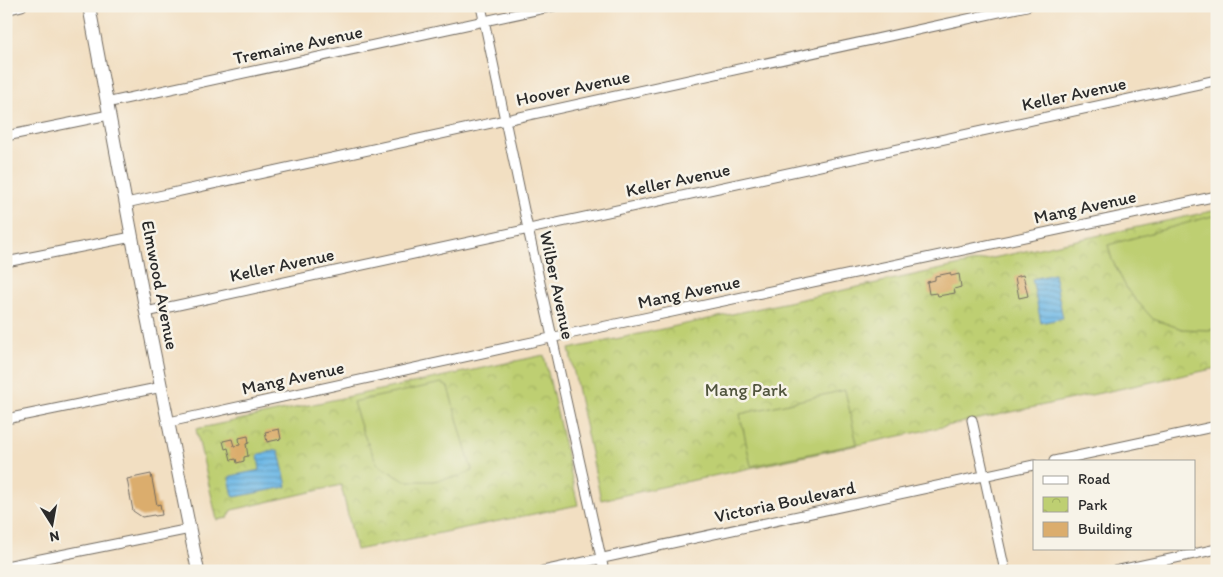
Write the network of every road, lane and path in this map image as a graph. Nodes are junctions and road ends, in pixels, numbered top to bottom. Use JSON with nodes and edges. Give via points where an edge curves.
{"nodes":[{"id":1,"x":22,"y":6,"type":"edge"},
{"id":2,"x":89,"y":6,"type":"edge"},
{"id":3,"x":481,"y":6,"type":"edge"},
{"id":4,"x":554,"y":6,"type":"edge"},
{"id":5,"x":1027,"y":6,"type":"edge"},
{"id":6,"x":6,"y":10,"type":"edge"},
{"id":7,"x":484,"y":22,"type":"junction"},
{"id":8,"x":1217,"y":80,"type":"edge"},
{"id":9,"x":108,"y":109,"type":"junction"},
{"id":10,"x":505,"y":120,"type":"junction"},
{"id":11,"x":6,"y":136,"type":"edge"},
{"id":12,"x":1217,"y":196,"type":"edge"},
{"id":13,"x":126,"y":203,"type":"junction"},
{"id":14,"x":528,"y":229,"type":"junction"},
{"id":15,"x":132,"y":237,"type":"junction"},
{"id":16,"x":6,"y":262,"type":"edge"},
{"id":17,"x":146,"y":312,"type":"junction"},
{"id":18,"x":552,"y":338,"type":"junction"},
{"id":19,"x":162,"y":387,"type":"junction"},
{"id":20,"x":6,"y":419,"type":"edge"},
{"id":21,"x":972,"y":420,"type":"dead end"},
{"id":22,"x":168,"y":422,"type":"junction"},
{"id":23,"x":1217,"y":426,"type":"edge"},
{"id":24,"x":1059,"y":460,"type":"edge"},
{"id":25,"x":1033,"y":465,"type":"edge"},
{"id":26,"x":984,"y":476,"type":"junction"},
{"id":27,"x":190,"y":529,"type":"junction"},
{"id":28,"x":1217,"y":549,"type":"edge"},
{"id":29,"x":601,"y":558,"type":"junction"},
{"id":30,"x":6,"y":566,"type":"edge"},
{"id":31,"x":198,"y":571,"type":"edge"},
{"id":32,"x":543,"y":571,"type":"edge"},
{"id":33,"x":604,"y":571,"type":"edge"},
{"id":34,"x":1005,"y":571,"type":"edge"},
{"id":35,"x":1115,"y":571,"type":"edge"}],
"edges":[{"from":1,"to":6,"type":"street"},
{"from":2,"to":9,"type":"street","name":"Elmwood Avenue"},
{"from":3,"to":7,"type":"street","name":"Wilber Avenue"},
{"from":4,"to":7,"type":"street","name":"Tremaine Avenue"},
{"from":5,"to":10,"type":"street","name":"Hoover Avenue"},
{"from":7,"to":9,"type":"street","name":"Tremaine Avenue"},
{"from":7,"to":10,"type":"street","name":"Wilber Avenue"},
{"from":8,"to":14,"type":"street","name":"Keller Avenue"},
{"from":9,"to":11,"type":"street","name":"Tremaine Avenue"},
{"from":9,"to":13,"type":"street","name":"Elmwood Avenue"},
{"from":10,"to":13,"type":"street","name":"Hoover Avenue"},
{"from":10,"to":14,"type":"street","name":"Wilber Avenue"},
{"from":12,"to":18,"type":"street","name":"Mang Avenue"},
{"from":13,"to":15,"type":"street","name":"Elmwood Avenue"},
{"from":14,"to":17,"type":"street","name":"Keller Avenue"},
{"from":14,"to":18,"type":"street","name":"Wilber Avenue"},
{"from":15,"to":16,"type":"street"},
{"from":15,"to":17,"type":"street","name":"Elmwood Avenue"},
{"from":17,"to":19,"type":"street","name":"Elmwood Avenue"},
{"from":18,"to":22,"type":"street","name":"Mang Avenue"},
{"from":18,"to":29,"type":"street","name":"Wilber Avenue"},
{"from":19,"to":20,"type":"street"},
{"from":19,"to":22,"type":"street","name":"Elmwood Avenue"},
{"from":21,"to":26,"type":"street"},
{"from":22,"to":27,"type":"street","name":"Elmwood Avenue"},
{"from":23,"to":24,"type":"street"},
{"from":25,"to":26,"type":"street","name":"Victoria Boulevard"},
{"from":26,"to":29,"type":"street","name":"Victoria Boulevard"},
{"from":26,"to":34,"type":"street"},
{"from":27,"to":30,"type":"street"},
{"from":27,"to":31,"type":"street","name":"Elmwood Avenue"},
{"from":28,"to":35,"type":"street"},
{"from":29,"to":32,"type":"street","name":"Victoria Boulevard"},
{"from":29,"to":33,"type":"street","name":"Wilber Avenue"}]}
